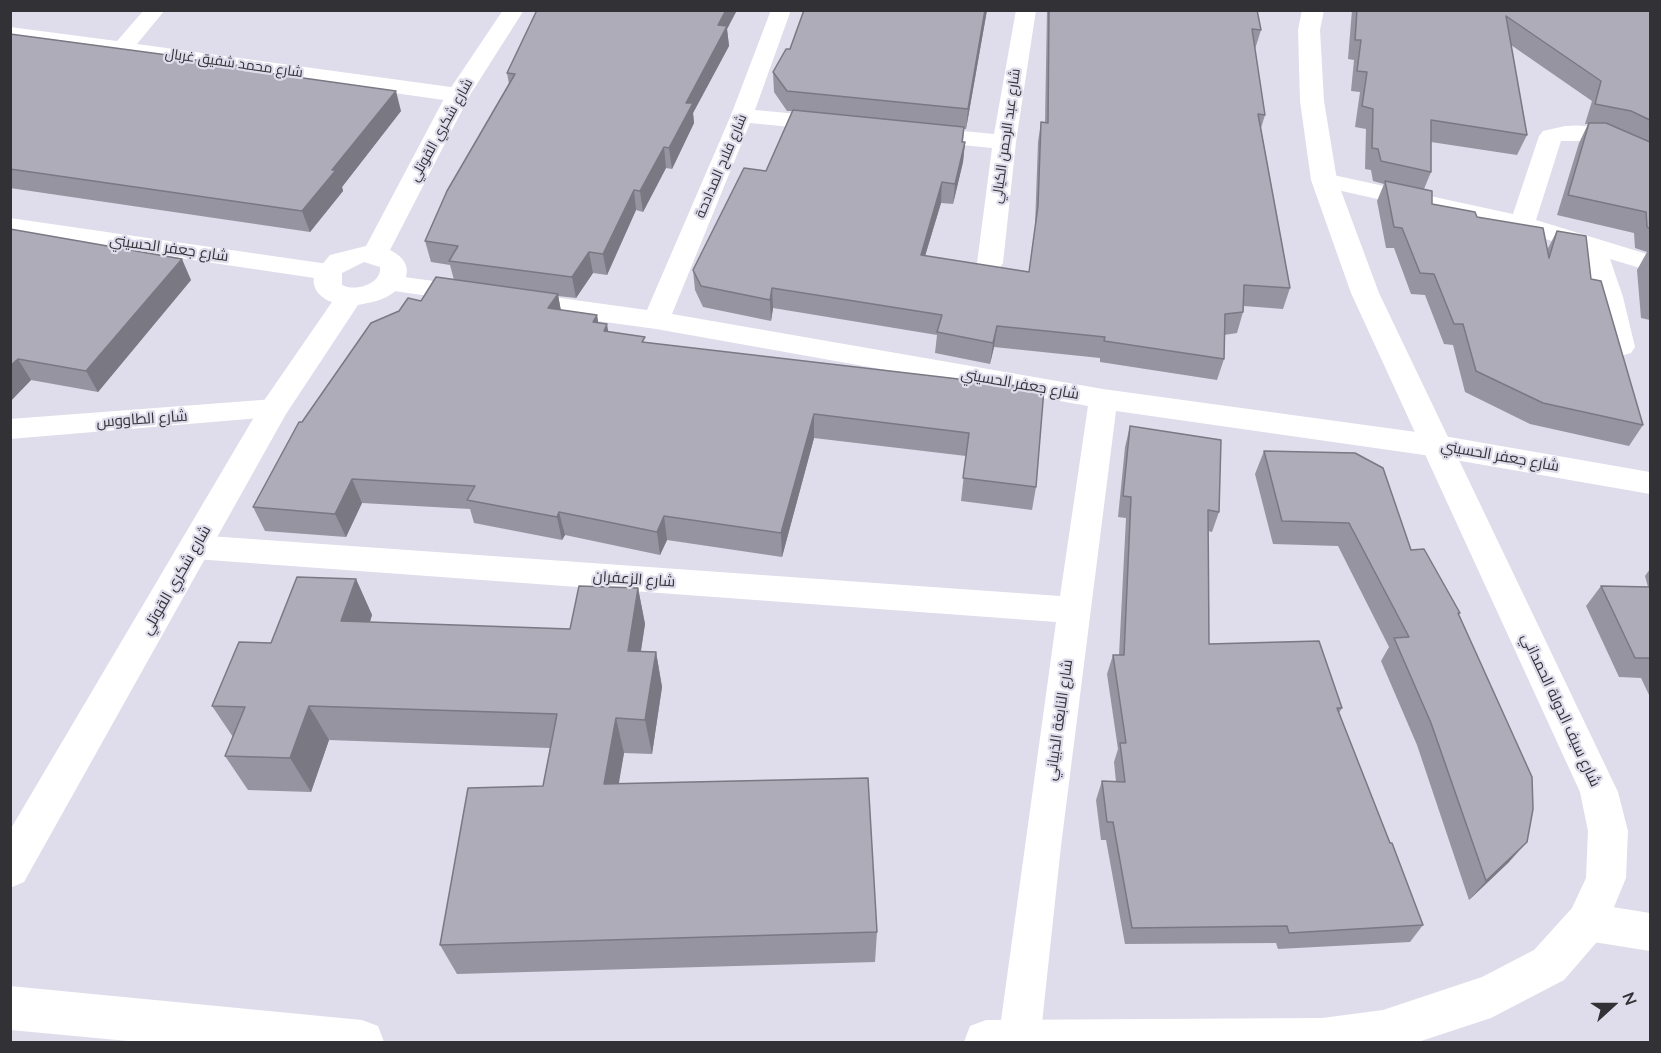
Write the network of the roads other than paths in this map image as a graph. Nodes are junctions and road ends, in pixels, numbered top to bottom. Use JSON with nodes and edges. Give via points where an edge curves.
{"nodes":[{"id":1,"x":155,"y":10,"type":"edge"},
{"id":2,"x":514,"y":10,"type":"edge"},
{"id":3,"x":781,"y":10,"type":"edge"},
{"id":4,"x":1026,"y":10,"type":"edge"},
{"id":5,"x":1313,"y":10,"type":"edge"},
{"id":6,"x":10,"y":33,"type":"edge"},
{"id":7,"x":123,"y":48,"type":"junction"},
{"id":8,"x":458,"y":94,"type":"junction"},
{"id":9,"x":742,"y":115,"type":"junction"},
{"id":10,"x":849,"y":126,"type":"edge"},
{"id":11,"x":897,"y":131,"type":"edge"},
{"id":12,"x":1004,"y":142,"type":"junction"},
{"id":13,"x":1650,"y":157,"type":"edge"},
{"id":14,"x":1324,"y":180,"type":"junction"},
{"id":15,"x":1522,"y":224,"type":"junction"},
{"id":16,"x":10,"y":225,"type":"edge"},
{"id":17,"x":1593,"y":246,"type":"junction"},
{"id":18,"x":375,"y":254,"type":"junction"},
{"id":19,"x":990,"y":263,"type":"edge"},
{"id":20,"x":1650,"y":263,"type":"edge"},
{"id":21,"x":328,"y":272,"type":"junction"},
{"id":22,"x":389,"y":283,"type":"junction"},
{"id":23,"x":350,"y":297,"type":"junction"},
{"id":24,"x":656,"y":320,"type":"junction"},
{"id":25,"x":1621,"y":347,"type":"edge"},
{"id":26,"x":1103,"y":399,"type":"junction"},
{"id":27,"x":274,"y":409,"type":"junction"},
{"id":28,"x":10,"y":429,"type":"edge"},
{"id":29,"x":1438,"y":446,"type":"junction"},
{"id":30,"x":1650,"y":483,"type":"edge"},
{"id":31,"x":195,"y":547,"type":"junction"},
{"id":32,"x":1074,"y":610,"type":"junction"},
{"id":33,"x":10,"y":869,"type":"edge"},
{"id":34,"x":1587,"y":922,"type":"junction"},
{"id":35,"x":1650,"y":932,"type":"edge"},
{"id":36,"x":10,"y":1008,"type":"edge"},
{"id":37,"x":1322,"y":1041,"type":"edge"},
{"id":38,"x":362,"y":1042,"type":"edge"},
{"id":39,"x":986,"y":1042,"type":"edge"},
{"id":40,"x":1019,"y":1042,"type":"edge"}],
"edges":[{"from":1,"to":7,"type":"street"},
{"from":2,"to":8,"type":"street","name":"شارع شكري القوتلي"},
{"from":3,"to":9,"type":"street","name":"شارع فلاح المدادحة"},
{"from":4,"to":12,"type":"street","name":"شارع عبد الرحمن الكيالي"},
{"from":5,"to":14,"type":"street","name":"شارع سيف الدولة الحمداني","via":[[1309,30],[1312,101]]},
{"from":6,"to":7,"type":"street","name":"شارع محمد شفيق غربال"},
{"from":7,"to":8,"type":"street","name":"شارع محمد شفيق غربال"},
{"from":8,"to":18,"type":"street","name":"شارع شكري القوتلي"},
{"from":9,"to":10,"type":"street"},
{"from":9,"to":24,"type":"street","name":"شارع فلاح المدادحة"},
{"from":11,"to":12,"type":"street"},
{"from":12,"to":19,"type":"street","name":"شارع عبد الرحمن الكيالي"},
{"from":13,"to":15,"type":"street","via":[[1597,132],[1581,130],[1551,136]]},
{"from":14,"to":15,"type":"street"},
{"from":14,"to":29,"type":"street","name":"شارع سيف الدولة الحمداني","via":[[1365,293]]},
{"from":15,"to":17,"type":"street"},
{"from":16,"to":21,"type":"street","name":"شارع جعفر الحسيني"},
{"from":17,"to":20,"type":"street"},
{"from":17,"to":25,"type":"street"},
{"from":18,"to":21,"type":"street","via":[[349,257]]},
{"from":18,"to":22,"type":"street","via":[[392,262],[396,269]]},
{"from":21,"to":23,"type":"street","via":[[328,288]]},
{"from":22,"to":23,"type":"street","via":[[377,292]]},
{"from":22,"to":24,"type":"street","name":"شارع جعفر الحسيني"},
{"from":23,"to":27,"type":"street","name":"شارع شكري القوتلي"},
{"from":24,"to":26,"type":"street","name":"شارع جعفر الحسيني"},
{"from":26,"to":29,"type":"street","name":"شارع جعفر الحسيني"},
{"from":26,"to":32,"type":"street","name":"شارع النابغة الذبياني"},
{"from":27,"to":28,"type":"street","name":"شارع الطاووس"},
{"from":27,"to":31,"type":"street","name":"شارع شكري القوتلي"},
{"from":29,"to":30,"type":"street","name":"شارع جعفر الحسيني"},
{"from":29,"to":34,"type":"street","name":"شارع سيف الدولة الحمداني","via":[[1599,792],[1608,831],[1606,878]]},
{"from":31,"to":32,"type":"street","name":"شارع الزعفران"},
{"from":31,"to":33,"type":"street","name":"شارع شكري القوتلي"},
{"from":32,"to":40,"type":"street","name":"شارع النابغة الذبياني"},
{"from":34,"to":35,"type":"street"},
{"from":34,"to":37,"type":"street","name":"شارع سيف الدولة الحمداني","via":[[1549,965],[1491,996],[1383,1032]]},
{"from":36,"to":38,"type":"street"},
{"from":37,"to":40,"type":"street","name":"شارع سيف الدولة الحمداني"},
{"from":39,"to":40,"type":"street","name":"شارع سيف الدولة الحمداني"}]}
